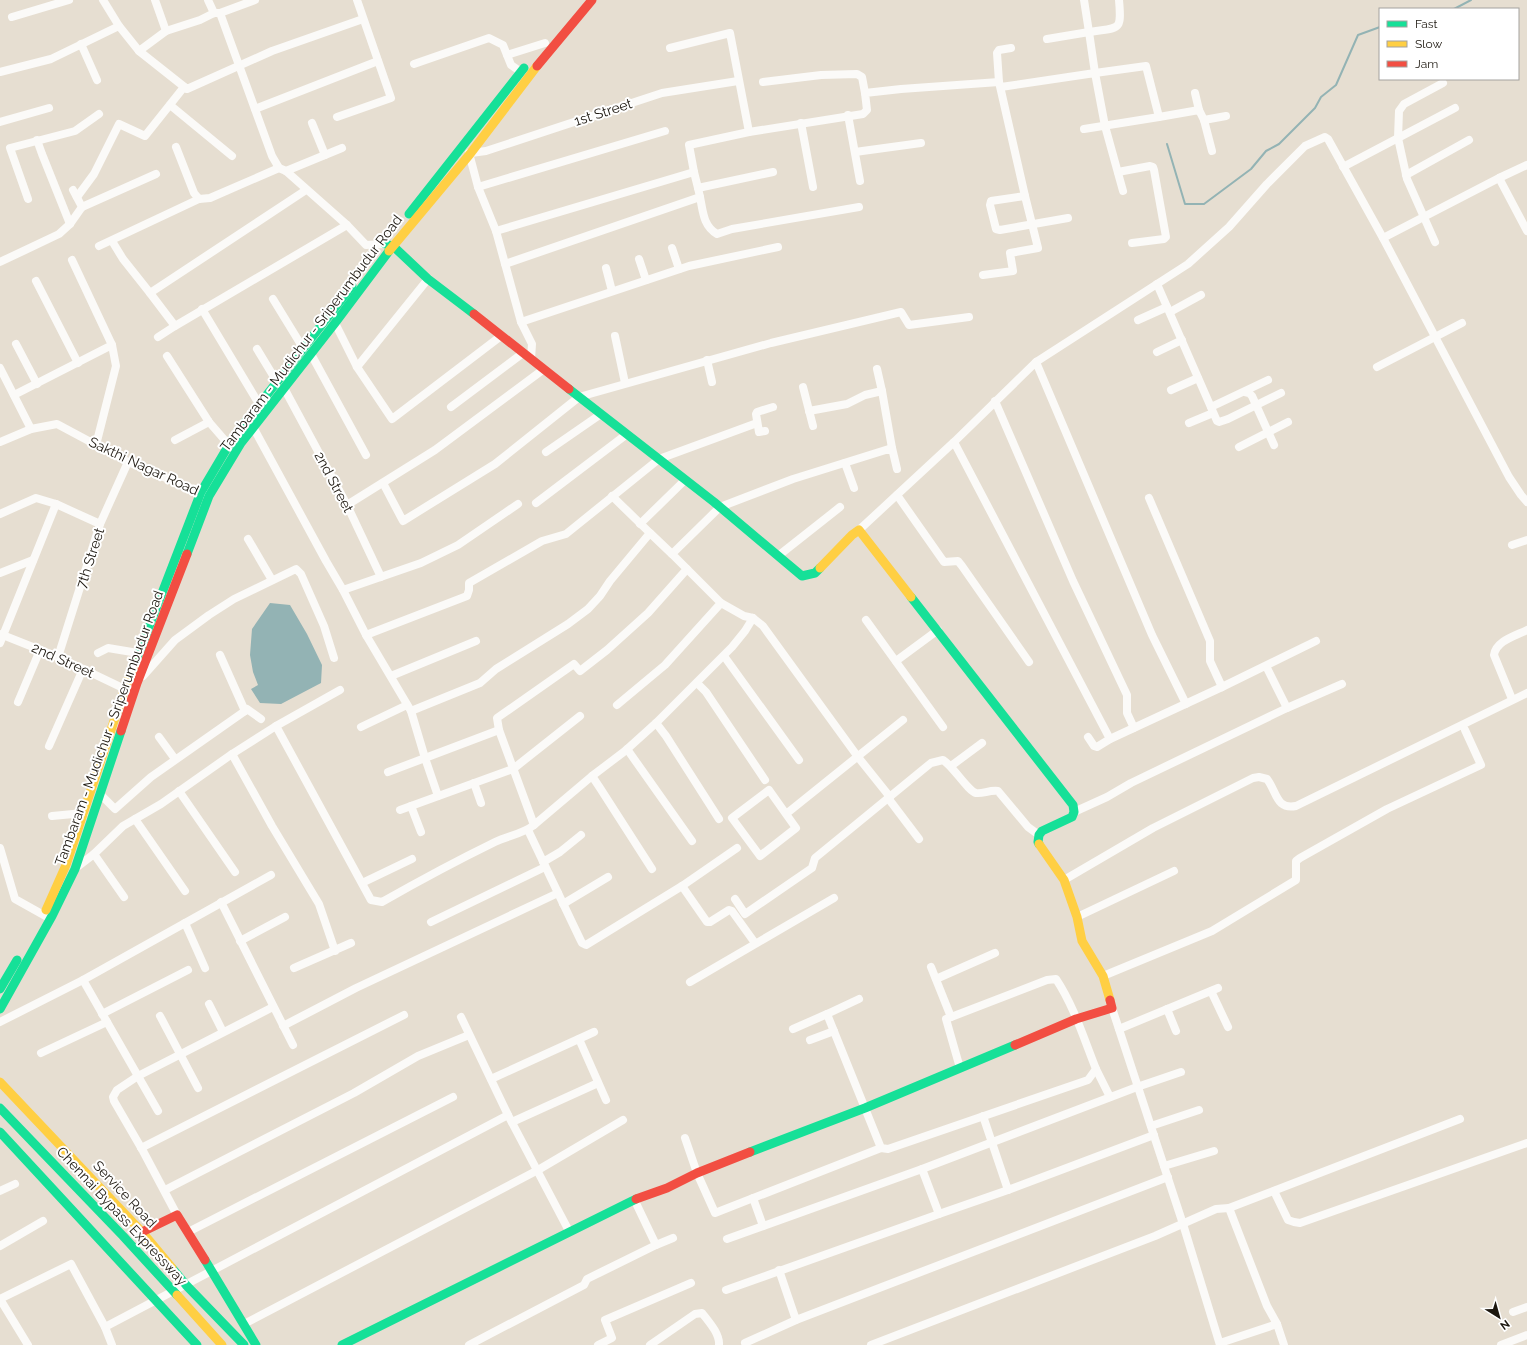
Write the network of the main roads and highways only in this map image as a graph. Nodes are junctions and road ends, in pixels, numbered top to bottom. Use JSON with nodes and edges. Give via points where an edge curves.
{"nodes":[{"id":1,"x":580,"y":0,"type":"edge"},
{"id":2,"x":592,"y":0,"type":"edge"},
{"id":3,"x":389,"y":245,"type":"junction"},
{"id":4,"x":307,"y":351,"type":"junction"},
{"id":5,"x":281,"y":385,"type":"junction"},
{"id":6,"x":205,"y":494,"type":"junction"},
{"id":7,"x":47,"y":917,"type":"junction"},
{"id":8,"x":0,"y":989,"type":"edge"},
{"id":9,"x":1,"y":1005,"type":"edge"},
{"id":10,"x":0,"y":1082,"type":"edge"},
{"id":11,"x":0,"y":1108,"type":"edge"},
{"id":12,"x":0,"y":1132,"type":"edge"},
{"id":13,"x":142,"y":1232,"type":"junction"},
{"id":14,"x":197,"y":1345,"type":"edge"},
{"id":15,"x":222,"y":1345,"type":"edge"},
{"id":16,"x":244,"y":1345,"type":"edge"},
{"id":17,"x":256,"y":1345,"type":"edge"},
{"id":18,"x":342,"y":1345,"type":"edge"}],
"edges":[{"from":1,"to":3,"type":"main road","name":"Tambaram - Mudichur - Sriperumbudur Road","via":[[461,147]]},
{"from":2,"to":3,"type":"main road","name":"Tambaram - Mudichur - Sriperumbudur Road","via":[[532,72],[470,154]]},
{"from":3,"to":4,"type":"main road","name":"Tambaram - Mudichur - Sriperumbudur Road"},
{"from":3,"to":4,"type":"main road","name":"Tambaram - Mudichur - Sriperumbudur Road","via":[[335,323]]},
{"from":3,"to":18,"type":"main road","via":[[428,279],[720,507],[802,576],[815,573],[859,530],[1073,805],[1072,817],[1042,831],[1038,842],[1064,880],[1082,941],[1103,976],[1112,1008],[1076,1019],[865,1108],[634,1199]]},
{"from":4,"to":5,"type":"main road","name":"Tambaram - Mudichur - Sriperumbudur Road"},
{"from":5,"to":6,"type":"main road","name":"Tambaram - Mudichur - Sriperumbudur Road"},
{"from":5,"to":6,"type":"main road","name":"Tambaram - Mudichur - Sriperumbudur Road","via":[[259,404],[229,445]]},
{"from":6,"to":7,"type":"main road","name":"Tambaram - Mudichur - Sriperumbudur Road","via":[[138,653]]},
{"from":6,"to":7,"type":"main road","name":"Tambaram - Mudichur - Sriperumbudur Road","via":[[133,694],[75,869]]},
{"from":7,"to":8,"type":"main road","name":"Tambaram - Mudichur - Sriperumbudur Road"},
{"from":7,"to":9,"type":"main road","name":"Tambaram - Mudichur - Sriperumbudur Road"},
{"from":10,"to":13,"type":"main road","name":"Service Road"},
{"from":11,"to":15,"type":"main road","name":"Chennai Bypass Expressway"},
{"from":12,"to":14,"type":"main road"},
{"from":13,"to":16,"type":"main road","name":"Service Road","via":[[186,1285]]},
{"from":13,"to":17,"type":"main road","via":[[177,1215]]}]}
